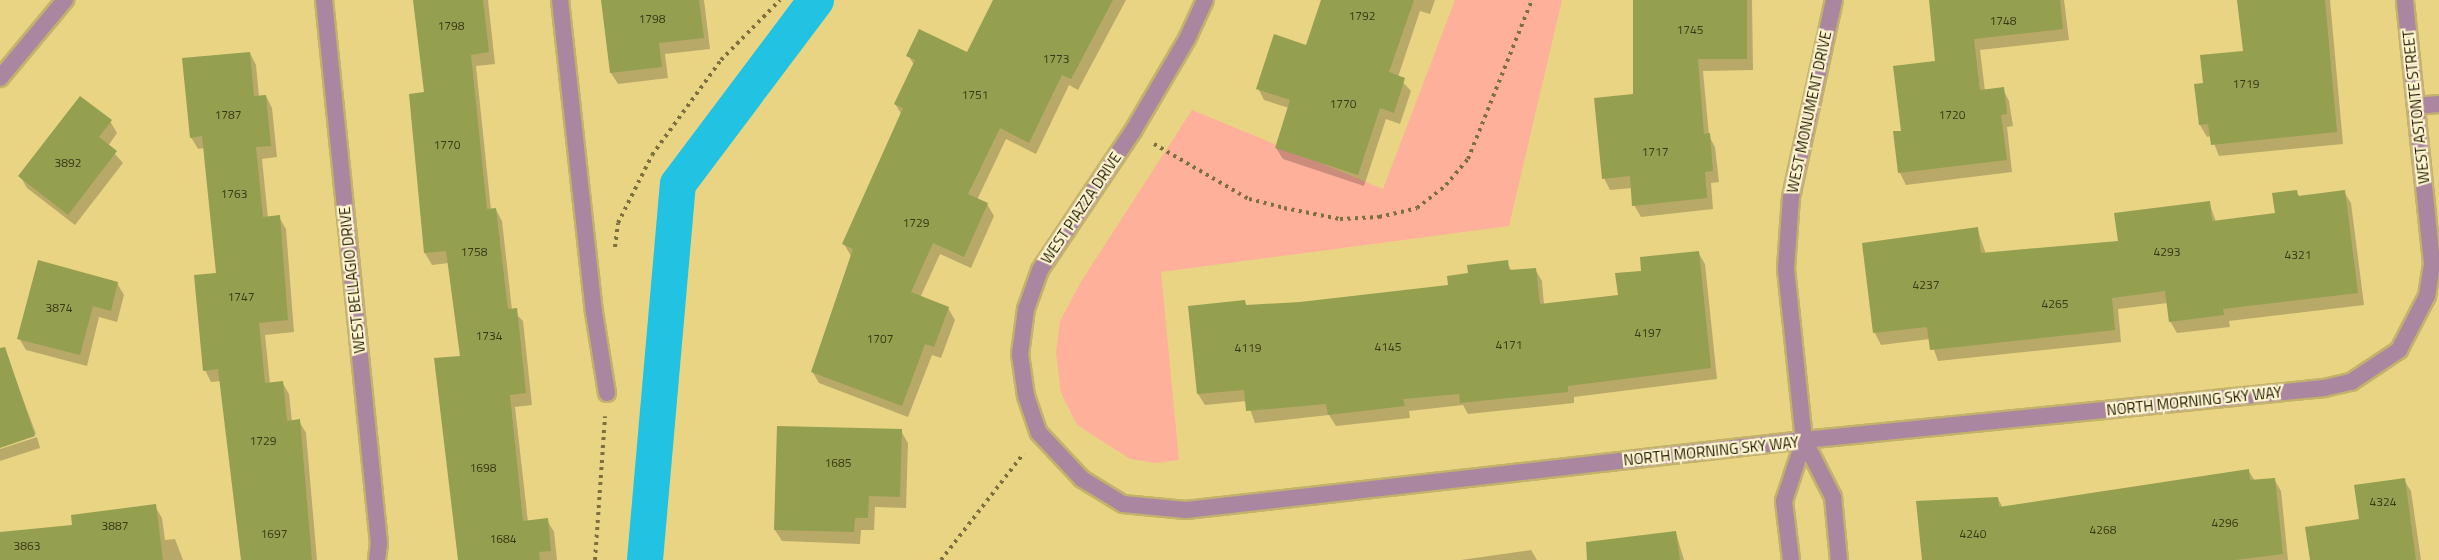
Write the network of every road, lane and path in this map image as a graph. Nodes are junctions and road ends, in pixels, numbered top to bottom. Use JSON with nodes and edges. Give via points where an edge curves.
{"nodes":[{"id":1,"x":65,"y":0,"type":"edge"},
{"id":2,"x":324,"y":0,"type":"edge"},
{"id":3,"x":560,"y":0,"type":"edge"},
{"id":4,"x":780,"y":0,"type":"edge"},
{"id":5,"x":1205,"y":0,"type":"edge"},
{"id":6,"x":1532,"y":0,"type":"edge"},
{"id":7,"x":1834,"y":0,"type":"edge"},
{"id":8,"x":2405,"y":0,"type":"edge"},
{"id":9,"x":0,"y":78,"type":"edge"},
{"id":10,"x":2439,"y":104,"type":"edge"},
{"id":11,"x":2416,"y":106,"type":"junction"},
{"id":12,"x":1133,"y":131,"type":"junction"},
{"id":13,"x":614,"y":253,"type":"dead end"},
{"id":14,"x":2399,"y":350,"type":"joint"},
{"id":15,"x":607,"y":393,"type":"joint"},
{"id":16,"x":1039,"y":433,"type":"junction"},
{"id":17,"x":1804,"y":441,"type":"junction"},
{"id":18,"x":377,"y":560,"type":"edge"},
{"id":19,"x":595,"y":560,"type":"edge"},
{"id":20,"x":941,"y":560,"type":"edge"},
{"id":21,"x":1791,"y":560,"type":"edge"},
{"id":22,"x":1839,"y":560,"type":"edge"}],
"edges":[{"from":1,"to":9,"type":"street"},
{"from":2,"to":18,"type":"street","name":"WEST BELLAGIO DRIVE","via":[[379,543]]},
{"from":3,"to":15,"type":"street","via":[[594,312]]},
{"from":4,"to":13,"type":"path","via":[[721,60],[652,155],[618,223]]},
{"from":5,"to":12,"type":"street","name":"WEST PIAZZA DRIVE","via":[[1187,39]]},
{"from":6,"to":12,"type":"path","via":[[1468,159],[1446,185],[1417,208],[1380,217],[1340,219],[1249,199]]},
{"from":7,"to":17,"type":"street","name":"WEST MONUMENT DRIVE","via":[[1804,123],[1788,238],[1789,314]]},
{"from":8,"to":11,"type":"street","name":"WEST ASTONTE STREET"},
{"from":10,"to":11,"type":"street"},
{"from":11,"to":14,"type":"street","name":"WEST ASTONTE STREET","via":[[2432,263],[2427,297]]},
{"from":12,"to":16,"type":"street","name":"WEST PIAZZA DRIVE","via":[[1040,270],[1026,309],[1020,354],[1026,396]]},
{"from":14,"to":17,"type":"street","name":"NORTH MORNING SKY WAY","via":[[2351,382],[2324,388]]},
{"from":15,"to":19,"type":"path"},
{"from":16,"to":17,"type":"street","name":"NORTH MORNING SKY WAY","via":[[1082,479],[1123,504],[1186,510]]},
{"from":16,"to":20,"type":"path"},
{"from":17,"to":21,"type":"street","via":[[1784,501]]},
{"from":17,"to":22,"type":"street","via":[[1833,497]]}]}
